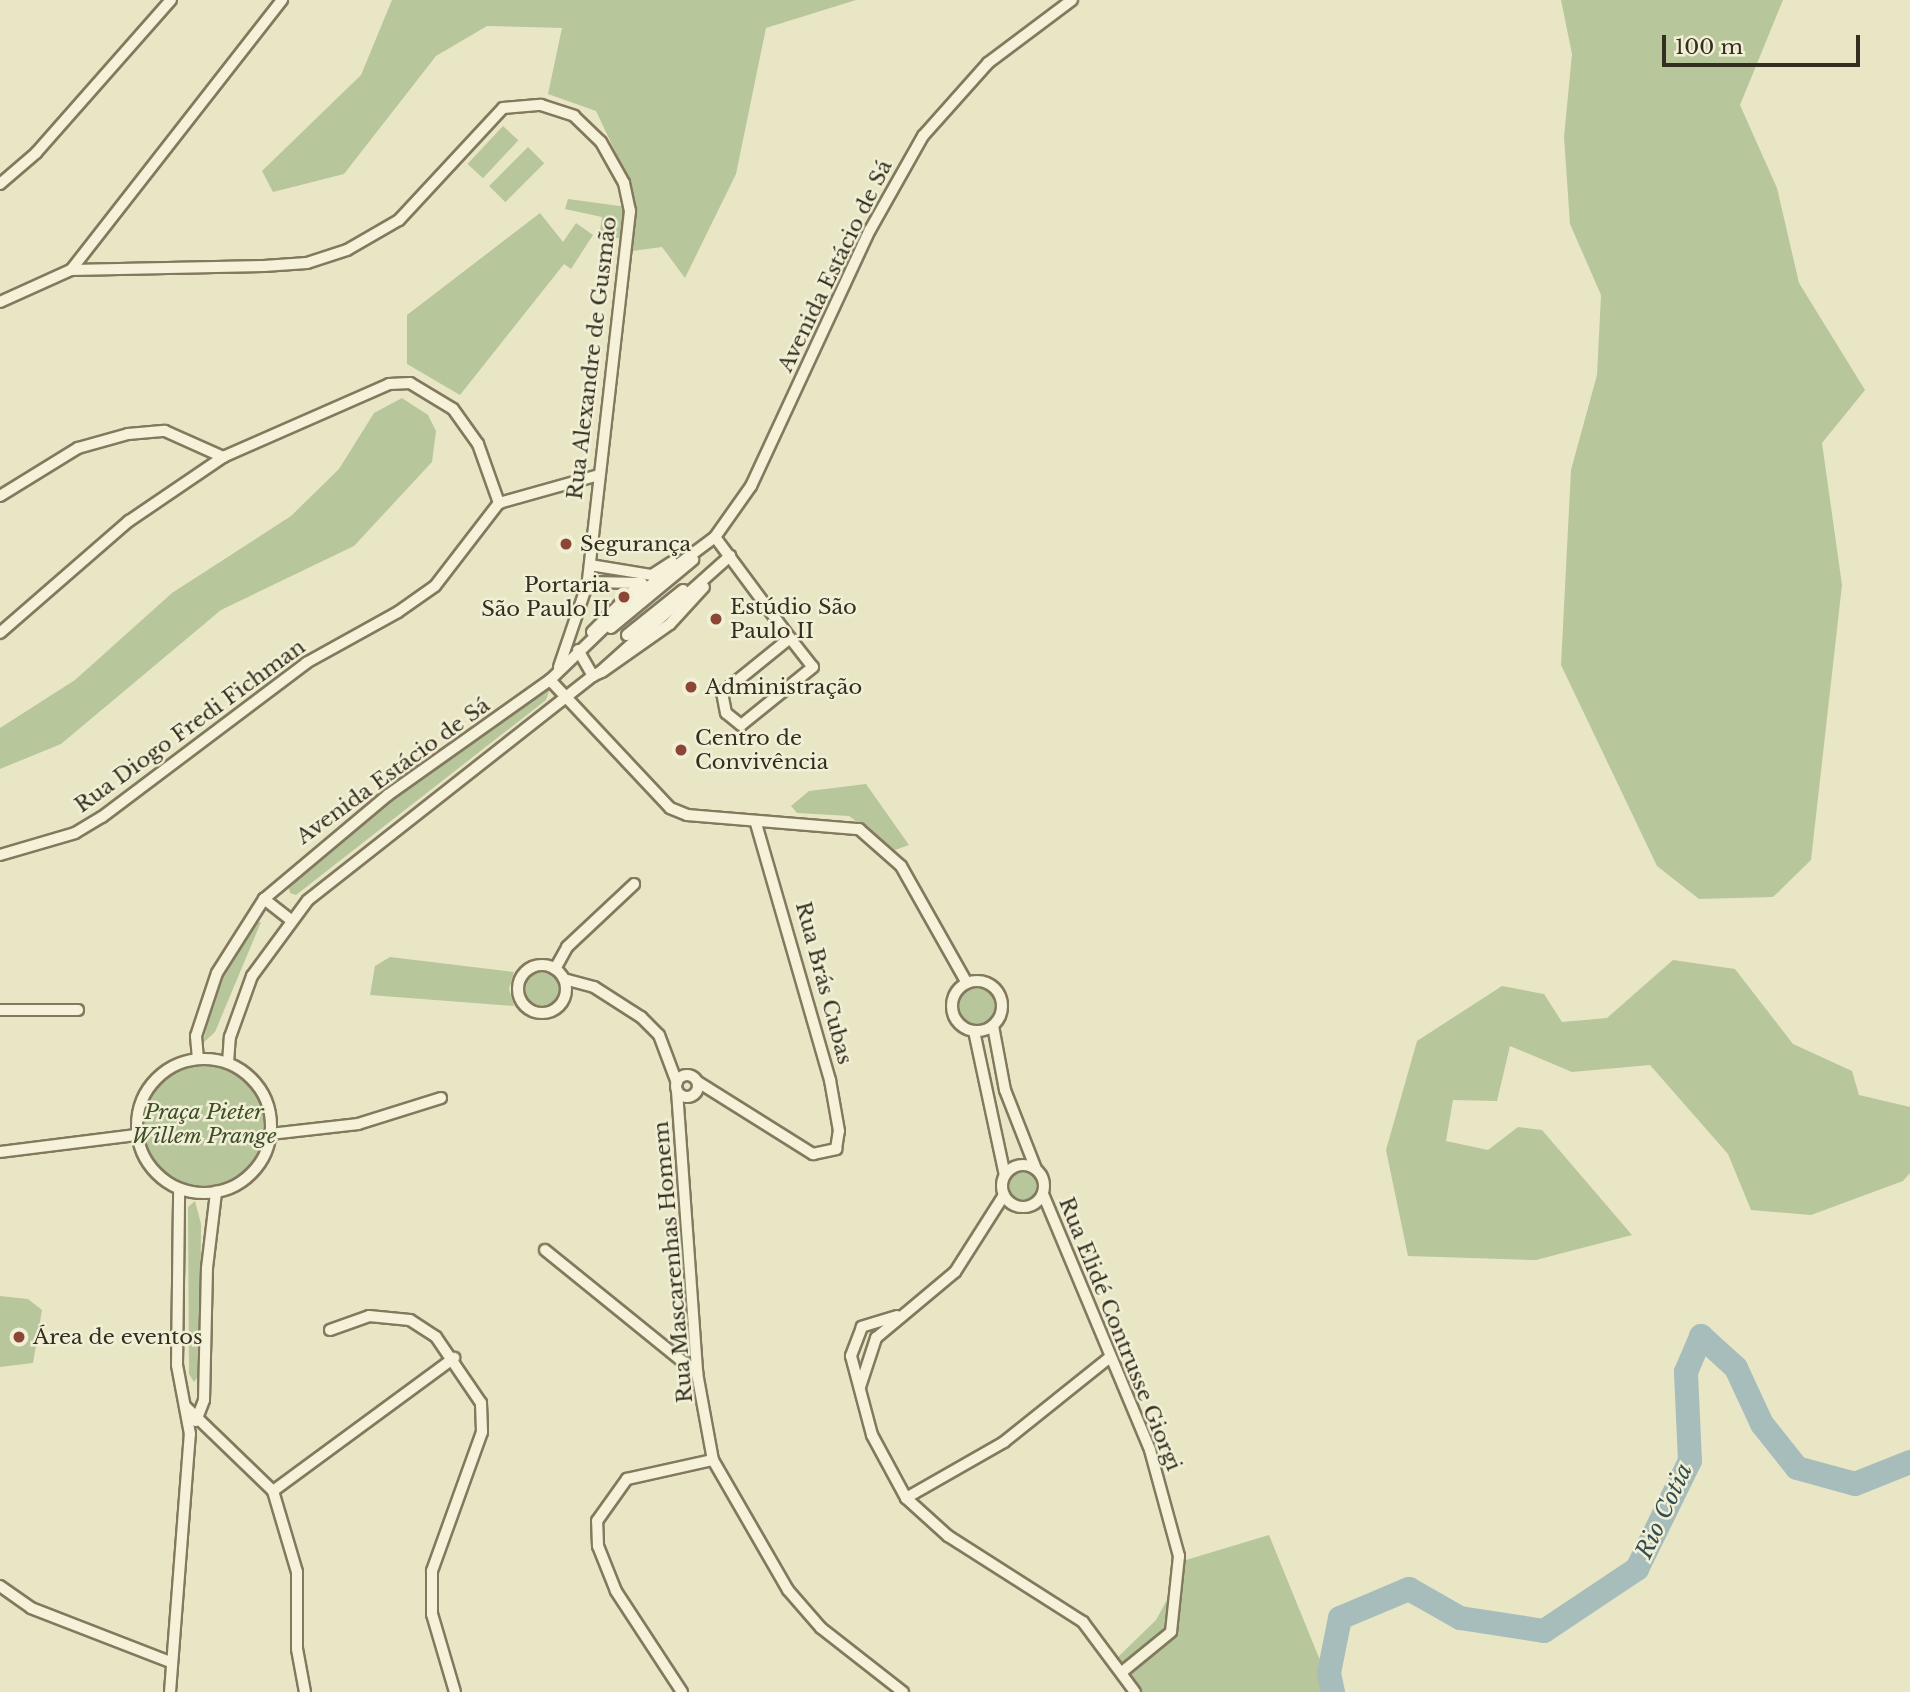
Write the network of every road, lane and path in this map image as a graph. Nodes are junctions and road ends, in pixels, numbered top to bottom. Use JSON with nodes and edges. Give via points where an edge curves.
{"nodes":[{"id":1,"x":171,"y":0,"type":"edge"},
{"id":2,"x":282,"y":0,"type":"edge"},
{"id":3,"x":1072,"y":0,"type":"edge"},
{"id":4,"x":0,"y":184,"type":"edge"},
{"id":5,"x":71,"y":270,"type":"junction"},
{"id":6,"x":0,"y":302,"type":"edge"},
{"id":7,"x":223,"y":457,"type":"junction"},
{"id":8,"x":595,"y":476,"type":"junction"},
{"id":9,"x":0,"y":496,"type":"edge"},
{"id":10,"x":499,"y":503,"type":"junction"},
{"id":11,"x":708,"y":543,"type":"junction"},
{"id":12,"x":730,"y":556,"type":"junction"},
{"id":13,"x":590,"y":565,"type":"junction"},
{"id":14,"x":652,"y":575,"type":"junction"},
{"id":15,"x":712,"y":576,"type":"junction"},
{"id":16,"x":588,"y":582,"type":"junction"},
{"id":17,"x":639,"y":585,"type":"junction"},
{"id":18,"x":0,"y":633,"type":"edge"},
{"id":19,"x":790,"y":638,"type":"junction"},
{"id":20,"x":581,"y":648,"type":"junction"},
{"id":21,"x":596,"y":675,"type":"junction"},
{"id":22,"x":553,"y":676,"type":"junction"},
{"id":23,"x":564,"y":698,"type":"junction"},
{"id":24,"x":756,"y":822,"type":"junction"},
{"id":25,"x":0,"y":855,"type":"edge"},
{"id":26,"x":634,"y":884,"type":"dead end"},
{"id":27,"x":264,"y":899,"type":"junction"},
{"id":28,"x":291,"y":920,"type":"junction"},
{"id":29,"x":560,"y":974,"type":"junction"},
{"id":30,"x":967,"y":982,"type":"junction"},
{"id":31,"x":0,"y":1010,"type":"edge"},
{"id":32,"x":78,"y":1010,"type":"dead end"},
{"id":33,"x":993,"y":1026,"type":"junction"},
{"id":34,"x":974,"y":1031,"type":"junction"},
{"id":35,"x":198,"y":1059,"type":"junction"},
{"id":36,"x":228,"y":1063,"type":"junction"},
{"id":37,"x":698,"y":1082,"type":"junction"},
{"id":38,"x":677,"y":1087,"type":"junction"},
{"id":39,"x":441,"y":1098,"type":"dead end"},
{"id":40,"x":270,"y":1134,"type":"junction"},
{"id":41,"x":137,"y":1135,"type":"junction"},
{"id":42,"x":0,"y":1152,"type":"edge"},
{"id":43,"x":1036,"y":1169,"type":"junction"},
{"id":44,"x":1005,"y":1175,"type":"junction"},
{"id":45,"x":179,"y":1189,"type":"junction"},
{"id":46,"x":216,"y":1192,"type":"junction"},
{"id":47,"x":1043,"y":1194,"type":"junction"},
{"id":48,"x":1004,"y":1195,"type":"junction"},
{"id":49,"x":545,"y":1250,"type":"dead end"},
{"id":50,"x":897,"y":1316,"type":"junction"},
{"id":51,"x":330,"y":1330,"type":"dead end"},
{"id":52,"x":1110,"y":1357,"type":"junction"},
{"id":53,"x":454,"y":1359,"type":"junction"},
{"id":54,"x":697,"y":1373,"type":"junction"},
{"id":55,"x":860,"y":1387,"type":"junction"},
{"id":56,"x":185,"y":1406,"type":"junction"},
{"id":57,"x":199,"y":1416,"type":"junction"},
{"id":58,"x":190,"y":1434,"type":"junction"},
{"id":59,"x":713,"y":1460,"type":"junction"},
{"id":60,"x":273,"y":1491,"type":"junction"},
{"id":61,"x":906,"y":1498,"type":"junction"},
{"id":62,"x":0,"y":1586,"type":"edge"},
{"id":63,"x":170,"y":1662,"type":"junction"},
{"id":64,"x":1122,"y":1672,"type":"junction"},
{"id":65,"x":170,"y":1692,"type":"edge"},
{"id":66,"x":305,"y":1692,"type":"edge"},
{"id":67,"x":455,"y":1692,"type":"edge"},
{"id":68,"x":682,"y":1692,"type":"edge"},
{"id":69,"x":903,"y":1692,"type":"edge"},
{"id":70,"x":1135,"y":1692,"type":"edge"}],
"edges":[{"from":1,"to":4,"type":"street","via":[[36,153]]},
{"from":2,"to":5,"type":"street"},
{"from":3,"to":11,"type":"street","name":"Avenida Estácio de Sá","via":[[988,63],[923,136],[870,230],[751,486]]},
{"from":5,"to":6,"type":"street","name":"Rua Alexandre de Gusmão"},
{"from":5,"to":8,"type":"street","name":"Rua Alexandre de Gusmão","via":[[275,265],[347,250],[399,220],[503,108],[559,108],[601,142],[624,183],[630,211]]},
{"from":7,"to":9,"type":"street","via":[[165,431],[128,435],[78,448]]},
{"from":7,"to":10,"type":"street","via":[[368,389],[410,383],[453,408],[478,444]]},
{"from":7,"to":18,"type":"street","via":[[129,521]]},
{"from":8,"to":10,"type":"street"},
{"from":8,"to":13,"type":"street","name":"Rua Alexandre de Gusmão"},
{"from":10,"to":25,"type":"street","name":"Rua Diogo Fredi Fichman","via":[[435,586],[306,663],[102,817],[75,833]]},
{"from":11,"to":12,"type":"street"},
{"from":11,"to":14,"type":"street","name":"Avenida Estácio de Sá"},
{"from":11,"to":20,"type":"street","name":"Avenida Estácio de Sá","via":[[684,572]]},
{"from":12,"to":15,"type":"street","name":"Avenida Estácio de Sá"},
{"from":12,"to":19,"type":"street"},
{"from":13,"to":14,"type":"street"},
{"from":13,"to":16,"type":"street","name":"Rua Alexandre de Gusmão"},
{"from":14,"to":17,"type":"street","name":"Avenida Estácio de Sá"},
{"from":15,"to":21,"type":"street","name":"Avenida Estácio de Sá","via":[[670,624]]},
{"from":15,"to":21,"type":"street","name":"Avenida Estácio de Sá","via":[[637,627]]},
{"from":16,"to":17,"type":"street"},
{"from":16,"to":22,"type":"street","name":"Rua Alexandre de Gusmão"},
{"from":17,"to":20,"type":"street","name":"Avenida Estácio de Sá"},
{"from":19,"to":19,"type":"street","via":[[722,693],[726,713],[741,725],[813,667]]},
{"from":20,"to":21,"type":"street"},
{"from":20,"to":22,"type":"street","name":"Avenida Estácio de Sá"},
{"from":21,"to":23,"type":"street","name":"Avenida Estácio de Sá"},
{"from":22,"to":23,"type":"street"},
{"from":22,"to":27,"type":"street","name":"Avenida Estácio de Sá","via":[[388,795]]},
{"from":23,"to":24,"type":"street","via":[[670,808]]},
{"from":23,"to":28,"type":"street","name":"Avenida Estácio de Sá","via":[[406,821]]},
{"from":24,"to":30,"type":"street","via":[[837,823],[868,835],[901,866]]},
{"from":24,"to":37,"type":"street","name":"Rua Brás Cubas","via":[[830,1080],[839,1140],[830,1153],[799,1147]]},
{"from":26,"to":29,"type":"street","via":[[567,947]]},
{"from":27,"to":28,"type":"street"},
{"from":27,"to":35,"type":"street","name":"Avenida Estácio de Sá","via":[[217,973],[196,1036]]},
{"from":28,"to":36,"type":"street","name":"Avenida Estácio de Sá","via":[[252,976],[230,1037]]},
{"from":29,"to":29,"type":"street","via":[[526,971],[520,997],[539,1013],[562,1002]]},
{"from":29,"to":38,"type":"street","name":"Rua Mascarenhas Homem","via":[[594,987],[641,1017],[659,1035]]},
{"from":30,"to":33,"type":"street","via":[[983,981],[997,991],[1002,1005]]},
{"from":30,"to":34,"type":"street","via":[[952,1008],[962,1026]]},
{"from":31,"to":32,"type":"street"},
{"from":33,"to":34,"type":"street"},
{"from":33,"to":43,"type":"street","via":[[1005,1090]]},
{"from":34,"to":44,"type":"street"},
{"from":35,"to":36,"type":"street"},
{"from":35,"to":41,"type":"street","via":[[174,1066],[152,1083],[139,1109]]},
{"from":36,"to":40,"type":"street","via":[[263,1094]]},
{"from":37,"to":38,"type":"street","via":[[689,1075]]},
{"from":37,"to":38,"type":"street","via":[[692,1097]]},
{"from":38,"to":54,"type":"street","name":"Rua Mascarenhas Homem"},
{"from":39,"to":40,"type":"street","via":[[358,1124]]},
{"from":40,"to":46,"type":"street","via":[[251,1174]]},
{"from":41,"to":42,"type":"street"},
{"from":41,"to":45,"type":"street","via":[[154,1171]]},
{"from":43,"to":44,"type":"street","via":[[1016,1166]]},
{"from":43,"to":47,"type":"street"},
{"from":44,"to":48,"type":"street"},
{"from":45,"to":46,"type":"street"},
{"from":45,"to":56,"type":"street","via":[[177,1364]]},
{"from":46,"to":57,"type":"street"},
{"from":47,"to":48,"type":"street","via":[[1020,1208]]},
{"from":47,"to":52,"type":"street","name":"Rua Elidé Contrusse Giorgi"},
{"from":48,"to":50,"type":"street","via":[[955,1272]]},
{"from":49,"to":54,"type":"street"},
{"from":50,"to":55,"type":"street","via":[[876,1338]]},
{"from":50,"to":55,"type":"street","via":[[857,1334],[851,1356]]},
{"from":51,"to":53,"type":"street","via":[[369,1316],[410,1320]]},
{"from":52,"to":61,"type":"street","via":[[1004,1442]]},
{"from":52,"to":64,"type":"street","name":"Rua Elidé Contrusse Giorgi","via":[[1150,1450],[1179,1556],[1171,1632]]},
{"from":53,"to":60,"type":"street"},
{"from":53,"to":67,"type":"street","via":[[481,1404],[482,1432],[432,1571],[432,1614]]},
{"from":54,"to":59,"type":"street","name":"Rua Mascarenhas Homem"},
{"from":55,"to":61,"type":"street","via":[[872,1435]]},
{"from":56,"to":57,"type":"street"},
{"from":56,"to":58,"type":"street"},
{"from":57,"to":58,"type":"street"},
{"from":57,"to":60,"type":"street"},
{"from":58,"to":63,"type":"street"},
{"from":59,"to":68,"type":"street","via":[[628,1479],[597,1521],[598,1546],[616,1591]]},
{"from":59,"to":69,"type":"street","name":"Rua Mascarenhas Homem","via":[[788,1590],[821,1628]]},
{"from":60,"to":66,"type":"street","via":[[298,1572],[297,1649]]},
{"from":61,"to":64,"type":"street","via":[[948,1536],[1083,1622]]},
{"from":62,"to":63,"type":"street","via":[[31,1608]]},
{"from":63,"to":65,"type":"street"},
{"from":64,"to":70,"type":"street"}]}
